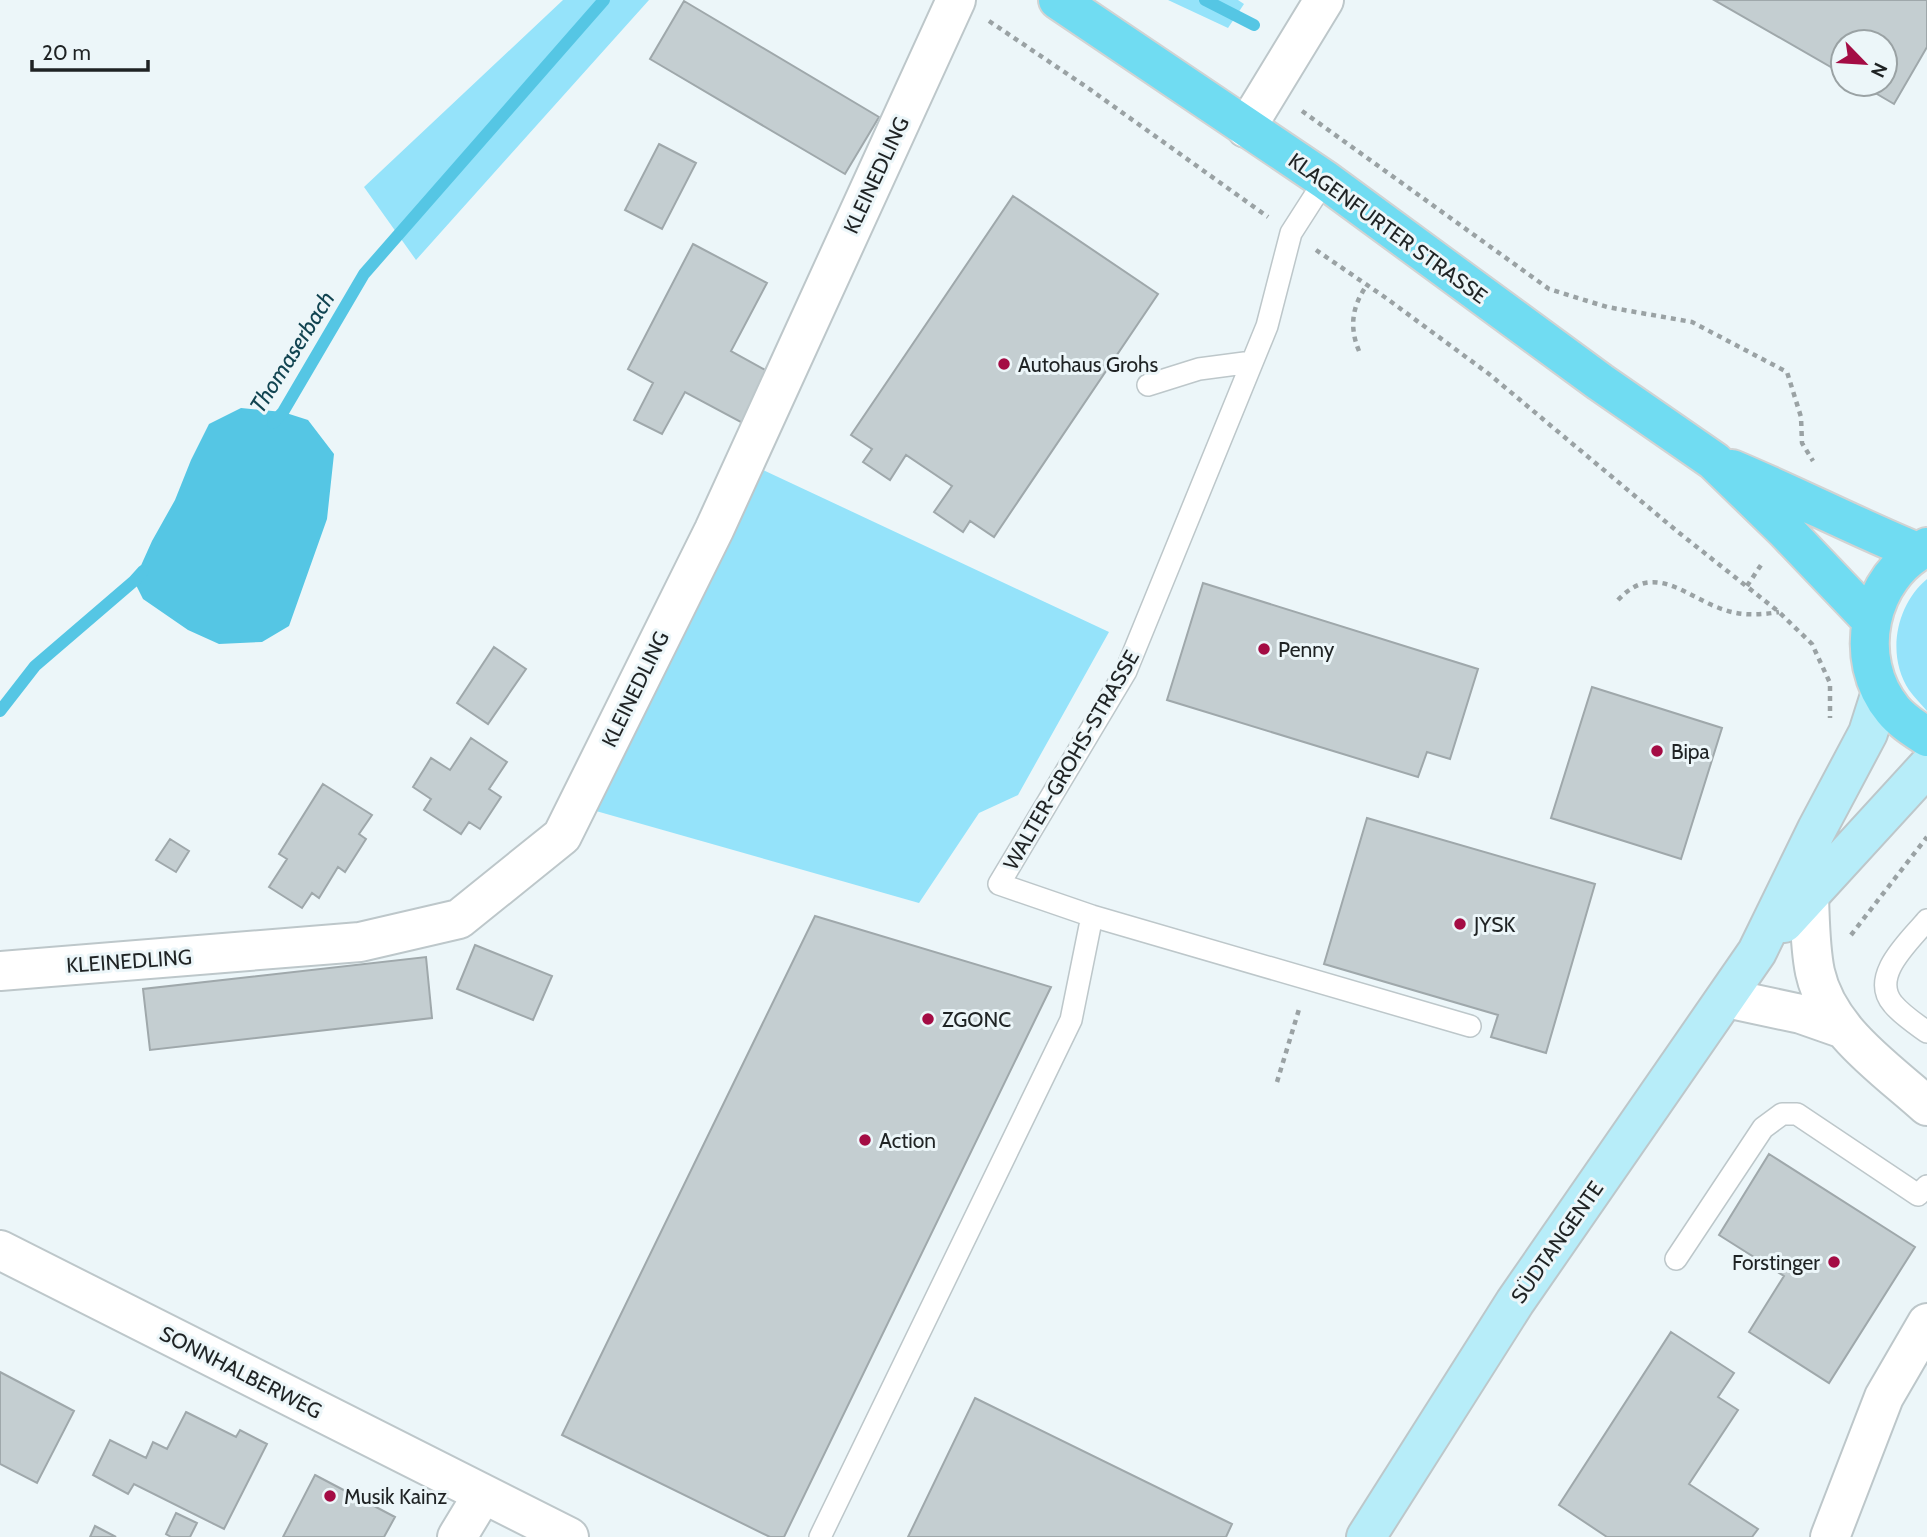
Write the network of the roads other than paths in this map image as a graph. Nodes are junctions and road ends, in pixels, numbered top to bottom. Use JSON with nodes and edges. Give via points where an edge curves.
{"nodes":[{"id":1,"x":1058,"y":0,"type":"edge"},
{"id":2,"x":1324,"y":0,"type":"edge"},
{"id":3,"x":967,"y":7,"type":"edge"},
{"id":4,"x":1246,"y":128,"type":"junction"},
{"id":5,"x":1325,"y":180,"type":"junction"},
{"id":6,"x":1252,"y":362,"type":"junction"},
{"id":7,"x":1148,"y":385,"type":"dead end"},
{"id":8,"x":1714,"y":461,"type":"junction"},
{"id":9,"x":1922,"y":549,"type":"edge"},
{"id":10,"x":1871,"y":620,"type":"junction"},
{"id":11,"x":1881,"y":692,"type":"junction"},
{"id":12,"x":1927,"y":737,"type":"edge"},
{"id":13,"x":1927,"y":767,"type":"edge"},
{"id":14,"x":1809,"y":897,"type":"junction"},
{"id":15,"x":1092,"y":916,"type":"junction"},
{"id":16,"x":1927,"y":920,"type":"edge"},
{"id":17,"x":1757,"y":952,"type":"junction"},
{"id":18,"x":0,"y":971,"type":"edge"},
{"id":19,"x":1726,"y":998,"type":"junction"},
{"id":20,"x":1469,"y":1026,"type":"dead end"},
{"id":21,"x":1841,"y":1028,"type":"junction"},
{"id":22,"x":1927,"y":1032,"type":"edge"},
{"id":23,"x":1927,"y":1106,"type":"edge"},
{"id":24,"x":1927,"y":1186,"type":"edge"},
{"id":25,"x":0,"y":1250,"type":"edge"},
{"id":26,"x":1676,"y":1259,"type":"dead end"},
{"id":27,"x":1927,"y":1323,"type":"edge"},
{"id":28,"x":483,"y":1494,"type":"junction"},
{"id":29,"x":457,"y":1537,"type":"edge"},
{"id":30,"x":569,"y":1537,"type":"edge"},
{"id":31,"x":820,"y":1537,"type":"edge"},
{"id":32,"x":1366,"y":1537,"type":"edge"},
{"id":33,"x":1830,"y":1537,"type":"edge"}],
"edges":[{"from":1,"to":4,"type":"main road","name":"KLAGENFURTER STRASSE"},
{"from":2,"to":4,"type":"street"},
{"from":3,"to":18,"type":"street","name":"KLEINEDLING","via":[[562,836],[459,919],[360,942]]},
{"from":4,"to":5,"type":"main road","name":"KLAGENFURTER STRASSE"},
{"from":5,"to":6,"type":"lane","name":"WALTER-GROHS-STRASSE","via":[[1291,233]]},
{"from":5,"to":8,"type":"main road","name":"KLAGENFURTER STRASSE"},
{"from":6,"to":7,"type":"lane","via":[[1199,369]]},
{"from":6,"to":15,"type":"lane","name":"WALTER-GROHS-STRASSE","via":[[1126,671],[999,884]]},
{"from":8,"to":9,"type":"main road","name":"KLAGENFURTER STRASSE","via":[[1879,536]]},
{"from":8,"to":10,"type":"main road","name":"KLAGENFURTER STRASSE"},
{"from":9,"to":10,"type":"main road","via":[[1890,578]]},
{"from":10,"to":11,"type":"main road","via":[[1869,645]]},
{"from":11,"to":12,"type":"main road","via":[[1901,718]]},
{"from":11,"to":17,"type":"main road","name":"SÜDTANGENTE","via":[[1868,733]]},
{"from":13,"to":14,"type":"main road","name":"SÜDTANGENTE"},
{"from":14,"to":17,"type":"main road","name":"SÜDTANGENTE"},
{"from":14,"to":21,"type":"street","via":[[1815,973]]},
{"from":15,"to":20,"type":"lane","name":"WALTER-GROHS-STRASSE"},
{"from":15,"to":31,"type":"lane","via":[[1070,1020]]},
{"from":16,"to":22,"type":"lane","via":[[1890,965],[1886,979],[1892,1003]]},
{"from":17,"to":19,"type":"main road","name":"SÜDTANGENTE"},
{"from":19,"to":21,"type":"street"},
{"from":19,"to":32,"type":"main road","name":"SÜDTANGENTE","via":[[1515,1302]]},
{"from":21,"to":23,"type":"street"},
{"from":24,"to":26,"type":"lane","via":[[1918,1195],[1797,1114],[1782,1114],[1763,1128]]},
{"from":25,"to":28,"type":"street","name":"SONNHALBERWEG"},
{"from":27,"to":33,"type":"street","via":[[1884,1397]]},
{"from":28,"to":29,"type":"street"},
{"from":28,"to":30,"type":"street","name":"SONNHALBERWEG"}]}
